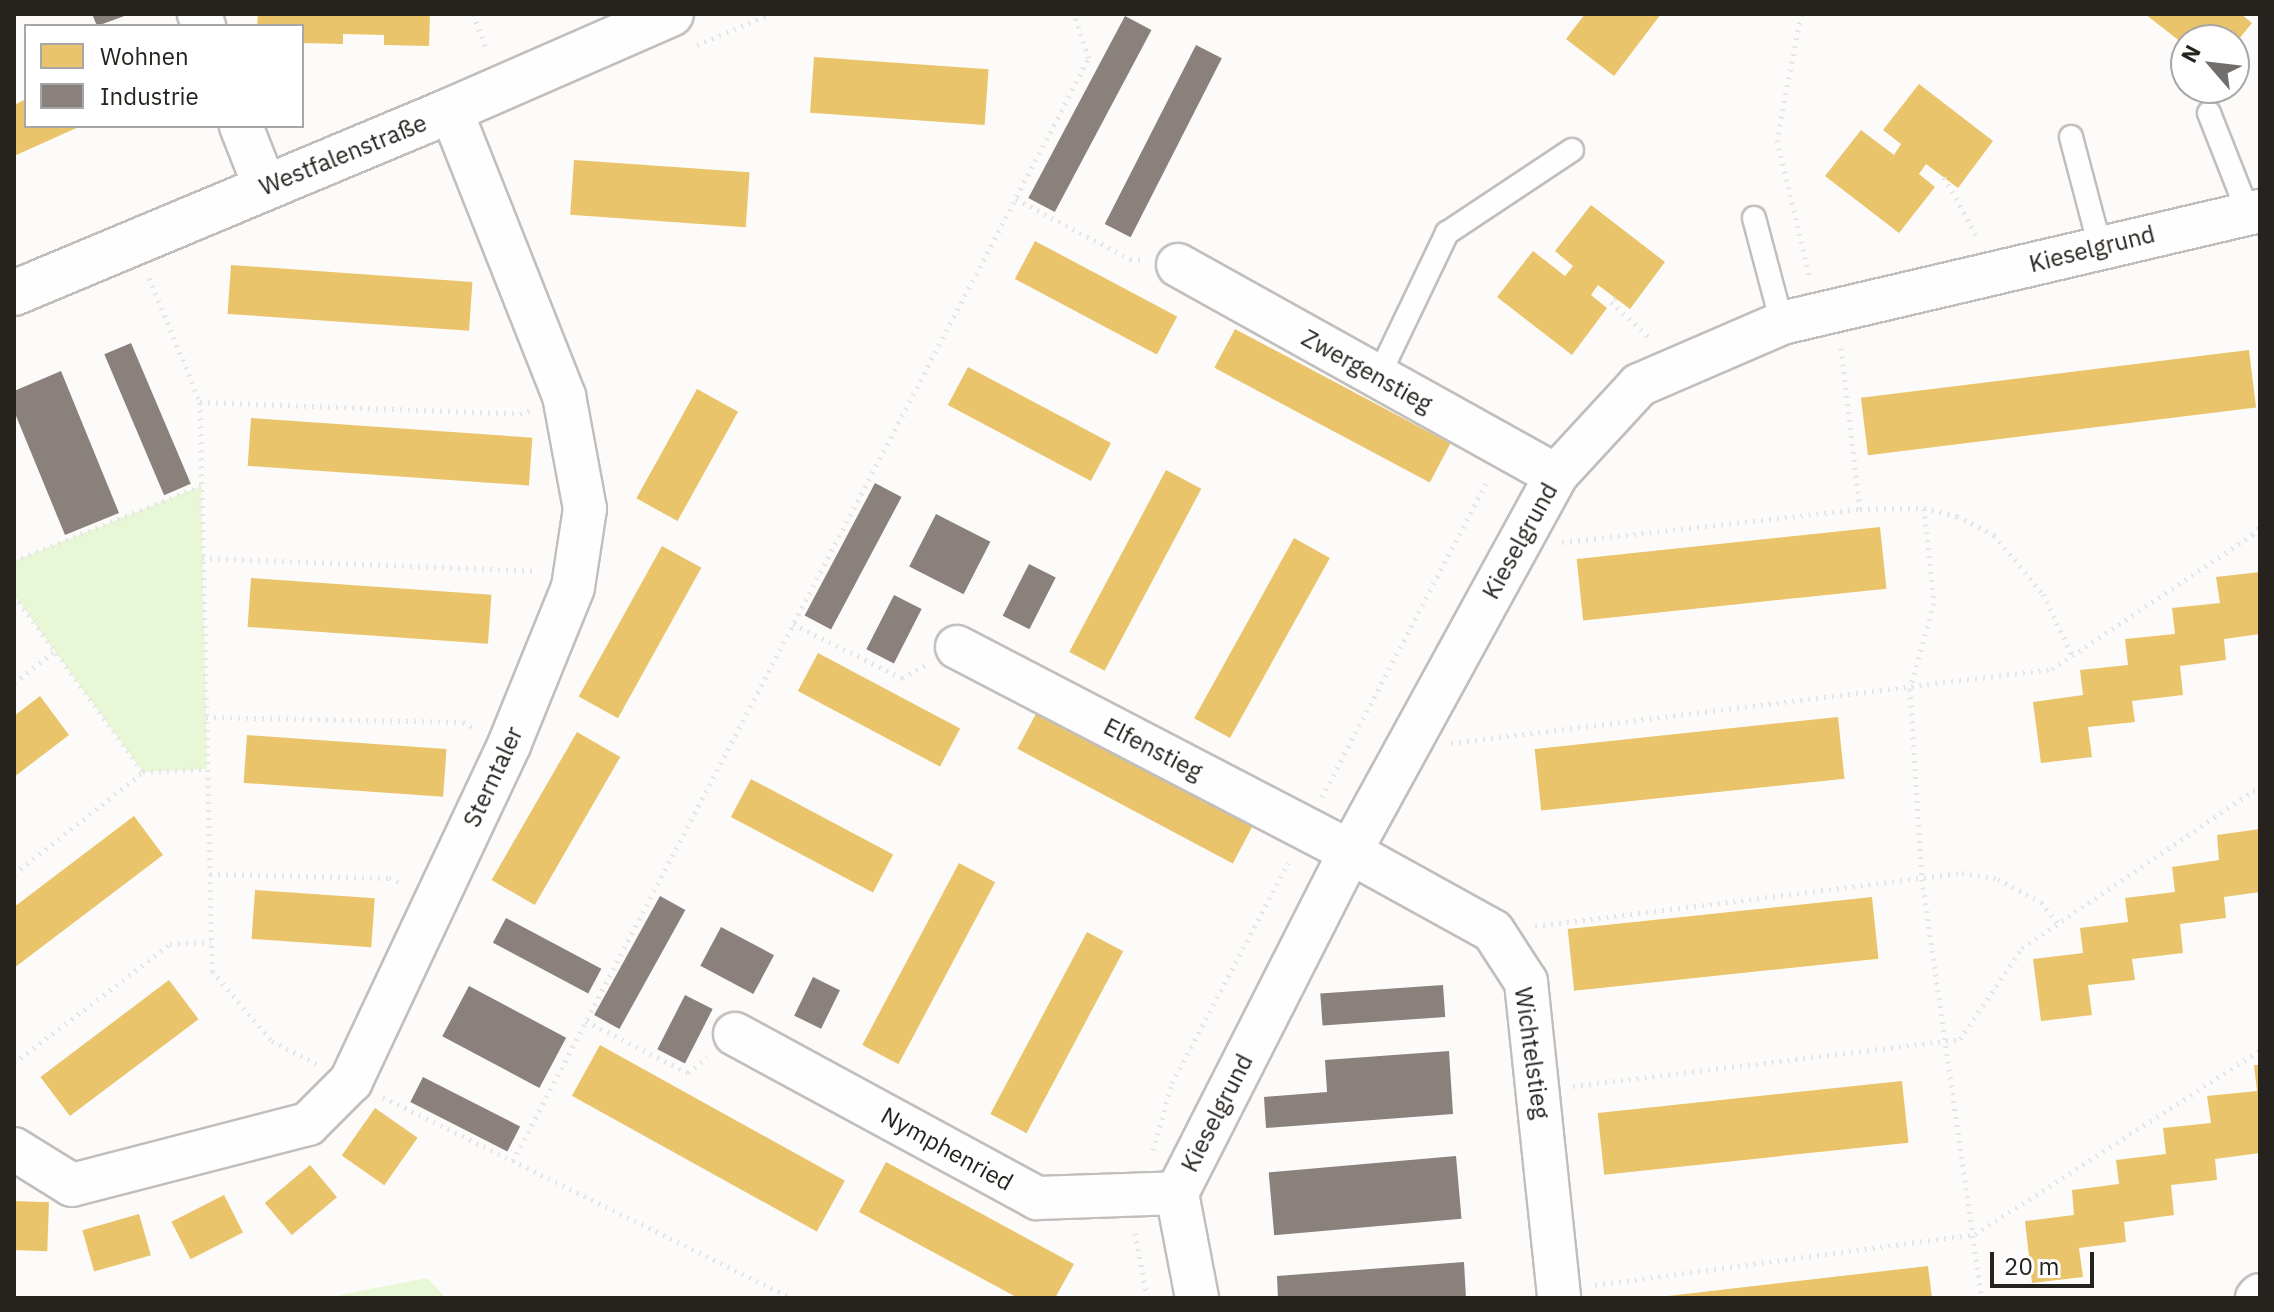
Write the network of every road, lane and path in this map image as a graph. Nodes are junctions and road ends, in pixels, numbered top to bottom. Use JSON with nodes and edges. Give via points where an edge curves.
{"nodes":[{"id":1,"x":473,"y":14,"type":"edge"},
{"id":2,"x":671,"y":14,"type":"edge"},
{"id":3,"x":1074,"y":14,"type":"edge"},
{"id":4,"x":1801,"y":14,"type":"edge"},
{"id":5,"x":486,"y":49,"type":"dead end"},
{"id":6,"x":451,"y":110,"type":"junction"},
{"id":7,"x":2209,"y":113,"type":"dead end"},
{"id":8,"x":242,"y":128,"type":"edge"},
{"id":9,"x":2071,"y":137,"type":"dead end"},
{"id":10,"x":1572,"y":150,"type":"dead end"},
{"id":11,"x":1944,"y":177,"type":"dead end"},
{"id":12,"x":265,"y":187,"type":"junction"},
{"id":13,"x":1016,"y":199,"type":"junction"},
{"id":14,"x":2254,"y":211,"type":"edge"},
{"id":15,"x":1754,"y":218,"type":"dead end"},
{"id":16,"x":2100,"y":247,"type":"junction"},
{"id":17,"x":1178,"y":265,"type":"joint"},
{"id":18,"x":1997,"y":273,"type":"junction"},
{"id":19,"x":149,"y":276,"type":"dead end"},
{"id":20,"x":14,"y":293,"type":"edge"},
{"id":21,"x":1616,"y":298,"type":"dead end"},
{"id":22,"x":1812,"y":316,"type":"junction"},
{"id":23,"x":1680,"y":365,"type":"junction"},
{"id":24,"x":1378,"y":377,"type":"junction"},
{"id":25,"x":564,"y":396,"type":"junction"},
{"id":26,"x":200,"y":402,"type":"junction"},
{"id":27,"x":1556,"y":475,"type":"junction"},
{"id":28,"x":201,"y":486,"type":"junction"},
{"id":29,"x":1924,"y":508,"type":"junction"},
{"id":30,"x":1860,"y":509,"type":"junction"},
{"id":31,"x":2260,"y":526,"type":"edge"},
{"id":32,"x":1516,"y":548,"type":"junction"},
{"id":33,"x":202,"y":558,"type":"junction"},
{"id":34,"x":14,"y":561,"type":"edge"},
{"id":35,"x":573,"y":587,"type":"junction"},
{"id":36,"x":14,"y":595,"type":"edge"},
{"id":37,"x":793,"y":624,"type":"junction"},
{"id":38,"x":957,"y":647,"type":"joint"},
{"id":39,"x":55,"y":651,"type":"junction"},
{"id":40,"x":2073,"y":657,"type":"junction"},
{"id":41,"x":14,"y":683,"type":"edge"},
{"id":42,"x":1910,"y":689,"type":"junction"},
{"id":43,"x":206,"y":717,"type":"junction"},
{"id":44,"x":509,"y":745,"type":"junction"},
{"id":45,"x":1406,"y":748,"type":"junction"},
{"id":46,"x":207,"y":769,"type":"junction"},
{"id":47,"x":143,"y":772,"type":"junction"},
{"id":48,"x":2260,"y":790,"type":"edge"},
{"id":49,"x":1350,"y":852,"type":"junction"},
{"id":50,"x":14,"y":874,"type":"edge"},
{"id":51,"x":210,"y":874,"type":"junction"},
{"id":52,"x":1922,"y":879,"type":"junction"},
{"id":53,"x":436,"y":897,"type":"junction"},
{"id":54,"x":2059,"y":924,"type":"junction"},
{"id":55,"x":1493,"y":931,"type":"junction"},
{"id":56,"x":211,"y":942,"type":"junction"},
{"id":57,"x":586,"y":1021,"type":"junction"},
{"id":58,"x":735,"y":1034,"type":"joint"},
{"id":59,"x":1945,"y":1042,"type":"junction"},
{"id":60,"x":2260,"y":1050,"type":"edge"},
{"id":61,"x":14,"y":1063,"type":"edge"},
{"id":62,"x":351,"y":1081,"type":"junction"},
{"id":63,"x":1539,"y":1090,"type":"junction"},
{"id":64,"x":14,"y":1149,"type":"edge"},
{"id":65,"x":513,"y":1161,"type":"junction"},
{"id":66,"x":1177,"y":1193,"type":"junction"},
{"id":67,"x":1975,"y":1234,"type":"junction"},
{"id":68,"x":1559,"y":1294,"type":"edge"},
{"id":69,"x":791,"y":1298,"type":"edge"},
{"id":70,"x":1197,"y":1298,"type":"edge"},
{"id":71,"x":1982,"y":1298,"type":"edge"}],
"edges":[{"from":1,"to":5,"type":"path"},
{"from":2,"to":6,"type":"street","name":"Westfalenstraße"},
{"from":3,"to":13,"type":"path","via":[[1089,58]]},
{"from":4,"to":22,"type":"path","via":[[1777,140]]},
{"from":6,"to":12,"type":"street","name":"Westfalenstraße"},
{"from":6,"to":25,"type":"street","name":"Sterntaler"},
{"from":7,"to":14,"type":"lane"},
{"from":8,"to":12,"type":"street"},
{"from":9,"to":16,"type":"lane"},
{"from":10,"to":24,"type":"lane","via":[[1447,233]]},
{"from":11,"to":18,"type":"path"},
{"from":12,"to":20,"type":"street","name":"Westfalenstraße"},
{"from":13,"to":17,"type":"path","via":[[1130,259]]},
{"from":13,"to":37,"type":"path"},
{"from":14,"to":16,"type":"street","name":"Kieselgrund"},
{"from":15,"to":22,"type":"lane"},
{"from":16,"to":18,"type":"street","name":"Kieselgrund"},
{"from":17,"to":24,"type":"street","name":"Zwergenstieg"},
{"from":18,"to":22,"type":"street","name":"Kieselgrund"},
{"from":19,"to":26,"type":"path"},
{"from":21,"to":23,"type":"path","via":[[1611,302]]},
{"from":22,"to":23,"type":"street","name":"Kieselgrund"},
{"from":22,"to":30,"type":"path"},
{"from":23,"to":27,"type":"street","name":"Kieselgrund","via":[[1639,385]]},
{"from":24,"to":27,"type":"street","name":"Zwergenstieg"},
{"from":25,"to":26,"type":"path","via":[[520,414]]},
{"from":25,"to":35,"type":"street","name":"Sterntaler","via":[[585,509]]},
{"from":26,"to":28,"type":"path"},
{"from":27,"to":32,"type":"street","name":"Kieselgrund"},
{"from":28,"to":33,"type":"path"},
{"from":28,"to":34,"type":"path"},
{"from":29,"to":30,"type":"path"},
{"from":29,"to":40,"type":"path","via":[[1957,516],[1994,535],[2043,594]]},
{"from":29,"to":42,"type":"path","via":[[1934,603]]},
{"from":30,"to":32,"type":"path"},
{"from":31,"to":40,"type":"path"},
{"from":32,"to":45,"type":"street","name":"Kieselgrund"},
{"from":33,"to":35,"type":"path","via":[[541,571]]},
{"from":33,"to":43,"type":"path"},
{"from":35,"to":44,"type":"street","name":"Sterntaler"},
{"from":36,"to":39,"type":"path"},
{"from":37,"to":38,"type":"path","via":[[902,678]]},
{"from":37,"to":57,"type":"path"},
{"from":38,"to":49,"type":"street","name":"Elfenstieg"},
{"from":39,"to":41,"type":"path"},
{"from":39,"to":47,"type":"path"},
{"from":40,"to":42,"type":"path","via":[[2052,669]]},
{"from":42,"to":45,"type":"path"},
{"from":42,"to":52,"type":"path"},
{"from":43,"to":44,"type":"path","via":[[463,722]]},
{"from":43,"to":46,"type":"path"},
{"from":44,"to":53,"type":"street","name":"Sterntaler"},
{"from":45,"to":49,"type":"street","name":"Kieselgrund"},
{"from":46,"to":47,"type":"path"},
{"from":46,"to":51,"type":"path"},
{"from":47,"to":50,"type":"path"},
{"from":48,"to":54,"type":"path"},
{"from":49,"to":55,"type":"street","name":"Wichtelstieg"},
{"from":49,"to":66,"type":"street","name":"Kieselgrund"},
{"from":51,"to":53,"type":"path","via":[[389,878]]},
{"from":51,"to":56,"type":"path"},
{"from":52,"to":54,"type":"path","via":[[1962,873],[1998,879],[2041,902]]},
{"from":52,"to":55,"type":"path"},
{"from":52,"to":59,"type":"path"},
{"from":53,"to":62,"type":"street","name":"Sterntaler"},
{"from":54,"to":59,"type":"path","via":[[2022,948],[1960,1039]]},
{"from":55,"to":63,"type":"street","name":"Wichtelstieg","via":[[1526,982]]},
{"from":56,"to":61,"type":"path","via":[[170,944]]},
{"from":56,"to":62,"type":"path","via":[[212,971],[272,1041]]},
{"from":57,"to":58,"type":"path","via":[[688,1073]]},
{"from":57,"to":65,"type":"path"},
{"from":58,"to":66,"type":"street","name":"Nymphenried","via":[[1037,1198]]},
{"from":59,"to":63,"type":"path"},
{"from":59,"to":67,"type":"path"},
{"from":60,"to":67,"type":"path"},
{"from":62,"to":64,"type":"street","name":"Sterntaler","via":[[308,1124],[72,1185]]},
{"from":62,"to":65,"type":"path"},
{"from":63,"to":68,"type":"street","name":"Wichtelstieg"},
{"from":65,"to":69,"type":"path"},
{"from":66,"to":70,"type":"street","name":"Kieselgrund"},
{"from":67,"to":68,"type":"path"},
{"from":67,"to":71,"type":"path"}]}
